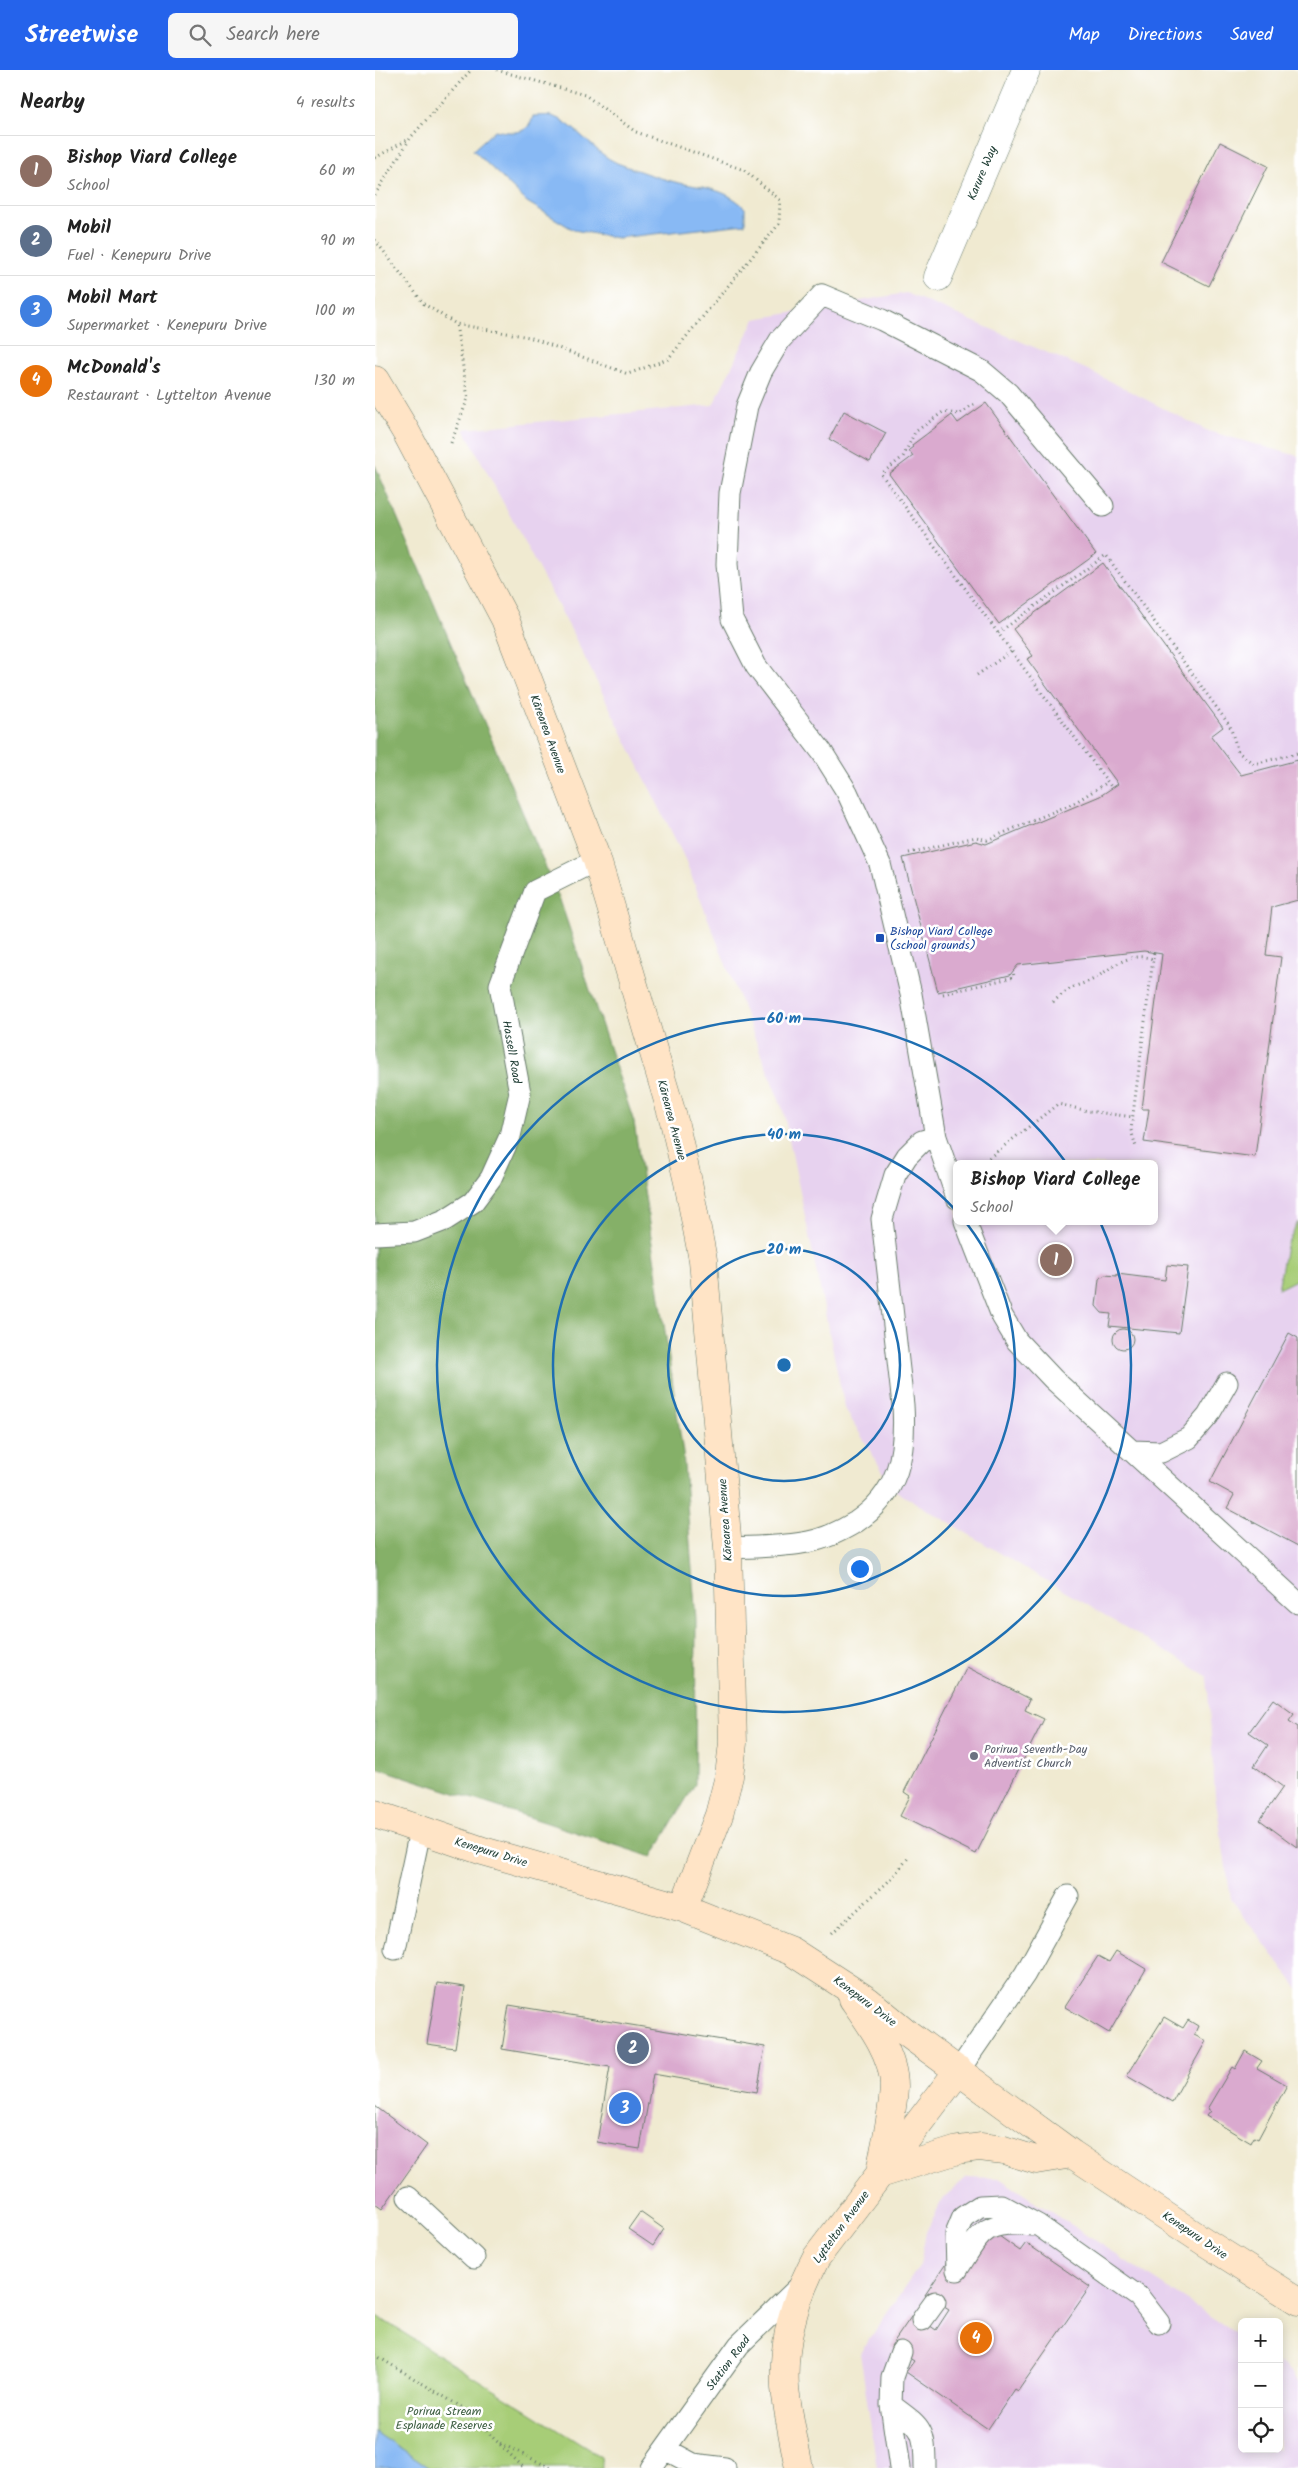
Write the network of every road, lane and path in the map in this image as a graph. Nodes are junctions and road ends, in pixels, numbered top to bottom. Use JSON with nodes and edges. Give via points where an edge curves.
{"nodes":[{"id":1,"x":471,"y":70,"type":"edge"},
{"id":2,"x":497,"y":70,"type":"edge"},
{"id":3,"x":1026,"y":70,"type":"edge"},
{"id":4,"x":411,"y":137,"type":"junction"},
{"id":5,"x":375,"y":158,"type":"edge"},
{"id":6,"x":375,"y":196,"type":"edge"},
{"id":7,"x":375,"y":240,"type":"edge"},
{"id":8,"x":938,"y":277,"type":"dead end"},
{"id":9,"x":456,"y":324,"type":"junction"},
{"id":10,"x":375,"y":380,"type":"edge"},
{"id":11,"x":995,"y":381,"type":"junction"},
{"id":12,"x":434,"y":485,"type":"junction"},
{"id":13,"x":1103,"y":506,"type":"dead end"},
{"id":14,"x":998,"y":633,"type":"junction"},
{"id":15,"x":1012,"y":651,"type":"junction"},
{"id":16,"x":977,"y":676,"type":"dead end"},
{"id":17,"x":1298,"y":753,"type":"edge"},
{"id":18,"x":1108,"y":782,"type":"junction"},
{"id":19,"x":1112,"y":788,"type":"dead end"},
{"id":20,"x":899,"y":855,"type":"dead end"},
{"id":21,"x":597,"y":860,"type":"junction"},
{"id":22,"x":1154,"y":953,"type":"dead end"},
{"id":23,"x":1153,"y":959,"type":"junction"},
{"id":24,"x":1013,"y":971,"type":"dead end"},
{"id":25,"x":935,"y":996,"type":"dead end"},
{"id":26,"x":1053,"y":1002,"type":"dead end"},
{"id":27,"x":1133,"y":1117,"type":"junction"},
{"id":28,"x":937,"y":1137,"type":"junction"},
{"id":29,"x":1136,"y":1146,"type":"dead end"},
{"id":30,"x":986,"y":1160,"type":"edge"},
{"id":31,"x":953,"y":1186,"type":"edge"},
{"id":32,"x":967,"y":1225,"type":"edge"},
{"id":33,"x":375,"y":1234,"type":"edge"},
{"id":34,"x":1227,"y":1383,"type":"dead end"},
{"id":35,"x":1132,"y":1451,"type":"junction"},
{"id":36,"x":728,"y":1548,"type":"junction"},
{"id":37,"x":1298,"y":1603,"type":"edge"},
{"id":38,"x":375,"y":1814,"type":"edge"},
{"id":39,"x":420,"y":1831,"type":"junction"},
{"id":40,"x":909,"y":1857,"type":"dead end"},
{"id":41,"x":1068,"y":1896,"type":"dead end"},
{"id":42,"x":683,"y":1908,"type":"junction"},
{"id":43,"x":832,"y":1933,"type":"dead end"},
{"id":44,"x":395,"y":1949,"type":"dead end"},
{"id":45,"x":839,"y":1981,"type":"junction"},
{"id":46,"x":959,"y":2070,"type":"junction"},
{"id":47,"x":1072,"y":2154,"type":"junction"},
{"id":48,"x":880,"y":2174,"type":"junction"},
{"id":49,"x":408,"y":2197,"type":"dead end"},
{"id":50,"x":474,"y":2258,"type":"dead end"},
{"id":51,"x":957,"y":2270,"type":"dead end"},
{"id":52,"x":801,"y":2285,"type":"junction"},
{"id":53,"x":1298,"y":2301,"type":"edge"},
{"id":54,"x":935,"y":2302,"type":"dead end"},
{"id":55,"x":923,"y":2320,"type":"dead end"},
{"id":56,"x":1159,"y":2323,"type":"dead end"},
{"id":57,"x":901,"y":2352,"type":"dead end"},
{"id":58,"x":375,"y":2355,"type":"edge"},
{"id":59,"x":891,"y":2405,"type":"junction"},
{"id":60,"x":497,"y":2441,"type":"junction"},
{"id":61,"x":665,"y":2449,"type":"junction"},
{"id":62,"x":524,"y":2468,"type":"edge"},
{"id":63,"x":551,"y":2468,"type":"edge"},
{"id":64,"x":651,"y":2468,"type":"edge"},
{"id":65,"x":725,"y":2468,"type":"edge"},
{"id":66,"x":799,"y":2468,"type":"edge"},
{"id":67,"x":900,"y":2468,"type":"edge"},
{"id":68,"x":925,"y":2468,"type":"edge"}],
"edges":[{"from":1,"to":4,"type":"path"},
{"from":2,"to":9,"type":"path","via":[[585,95],[636,132],[745,170],[780,200],[779,224],[667,359],[628,374],[529,337]]},
{"from":3,"to":8,"type":"street","name":"Karure Way"},
{"from":4,"to":5,"type":"path"},
{"from":4,"to":6,"type":"path"},
{"from":7,"to":9,"type":"path","via":[[424,304]]},
{"from":9,"to":12,"type":"path","via":[[468,398]]},
{"from":10,"to":12,"type":"main road","name":"Kārearea Avenue"},
{"from":11,"to":13,"type":"lane"},
{"from":11,"to":14,"type":"path","via":[[974,404],[959,414],[943,412],[915,432],[903,457],[881,474]]},
{"from":11,"to":28,"type":"lane","via":[[882,320],[823,295],[780,340],[761,372],[747,406],[730,493],[727,564],[733,619],[757,666],[822,752],[847,792],[880,864],[911,994]]},
{"from":12,"to":21,"type":"main road","name":"Kārearea Avenue","via":[[505,619]]},
{"from":14,"to":15,"type":"path"},
{"from":14,"to":17,"type":"path","via":[[1106,555],[1231,726],[1238,752],[1254,764]]},
{"from":15,"to":16,"type":"path"},
{"from":15,"to":18,"type":"path"},
{"from":18,"to":19,"type":"path"},
{"from":18,"to":20,"type":"path","via":[[1075,803],[987,840],[976,837]]},
{"from":21,"to":33,"type":"lane","name":"Hassell Road","via":[[535,891],[500,985],[520,1093],[509,1136],[491,1178],[473,1202],[445,1220],[414,1232]]},
{"from":21,"to":36,"type":"main road","name":"Kārearea Avenue","via":[[674,1121],[703,1260]]},
{"from":22,"to":23,"type":"path"},
{"from":23,"to":26,"type":"path","via":[[1144,956],[1129,958],[1071,988]]},
{"from":23,"to":27,"type":"path"},
{"from":24,"to":25,"type":"path","via":[[1014,977]]},
{"from":27,"to":29,"type":"path","via":[[1131,1130]]},
{"from":27,"to":30,"type":"path","via":[[1057,1104]]},
{"from":28,"to":31,"type":"lane"},
{"from":28,"to":36,"type":"lane","via":[[922,1141],[907,1156],[892,1183],[882,1219],[905,1432],[896,1475],[871,1512],[841,1532],[810,1542]]},
{"from":32,"to":35,"type":"lane","via":[[1002,1316],[1017,1341],[1053,1379]]},
{"from":34,"to":35,"type":"lane","via":[[1208,1416],[1189,1438],[1161,1452]]},
{"from":35,"to":37,"type":"lane"},
{"from":36,"to":42,"type":"main road","name":"Kārearea Avenue","via":[[733,1743],[729,1776],[719,1815]]},
{"from":38,"to":39,"type":"main road","name":"Kenepuru Drive"},
{"from":39,"to":42,"type":"main road","name":"Kenepuru Drive"},
{"from":39,"to":44,"type":"lane"},
{"from":40,"to":43,"type":"path","via":[[891,1879]]},
{"from":41,"to":46,"type":"lane","via":[[1025,1974]]},
{"from":42,"to":45,"type":"main road","name":"Kenepuru Drive","via":[[791,1951]]},
{"from":45,"to":46,"type":"main road","name":"Kenepuru Drive"},
{"from":45,"to":48,"type":"main road","via":[[870,2024],[892,2072],[894,2086]]},
{"from":46,"to":47,"type":"main road","name":"Kenepuru Drive"},
{"from":46,"to":48,"type":"main road","name":"Lyttelton Avenue"},
{"from":47,"to":48,"type":"main road","via":[[1036,2160],[1004,2150],[980,2147],[958,2150]]},
{"from":47,"to":53,"type":"main road","name":"Kenepuru Drive"},
{"from":48,"to":52,"type":"main road","name":"Lyttelton Avenue","via":[[816,2258]]},
{"from":49,"to":50,"type":"lane"},
{"from":51,"to":56,"type":"lane","via":[[956,2234],[963,2217],[980,2206],[1001,2205],[1038,2225],[1139,2298]]},
{"from":52,"to":61,"type":"lane","name":"Station Road","via":[[739,2345]]},
{"from":52,"to":66,"type":"main road","name":"Lyttelton Avenue","via":[[792,2312],[785,2387]]},
{"from":54,"to":55,"type":"lane"},
{"from":57,"to":59,"type":"lane","via":[[892,2377]]},
{"from":58,"to":60,"type":"path","via":[[463,2408]]},
{"from":59,"to":67,"type":"lane"},
{"from":59,"to":68,"type":"lane","via":[[917,2424],[925,2444]]},
{"from":60,"to":62,"type":"path"},
{"from":60,"to":63,"type":"path"},
{"from":61,"to":64,"type":"lane","name":"Station Road"},
{"from":61,"to":65,"type":"lane","via":[[693,2464]]}]}
